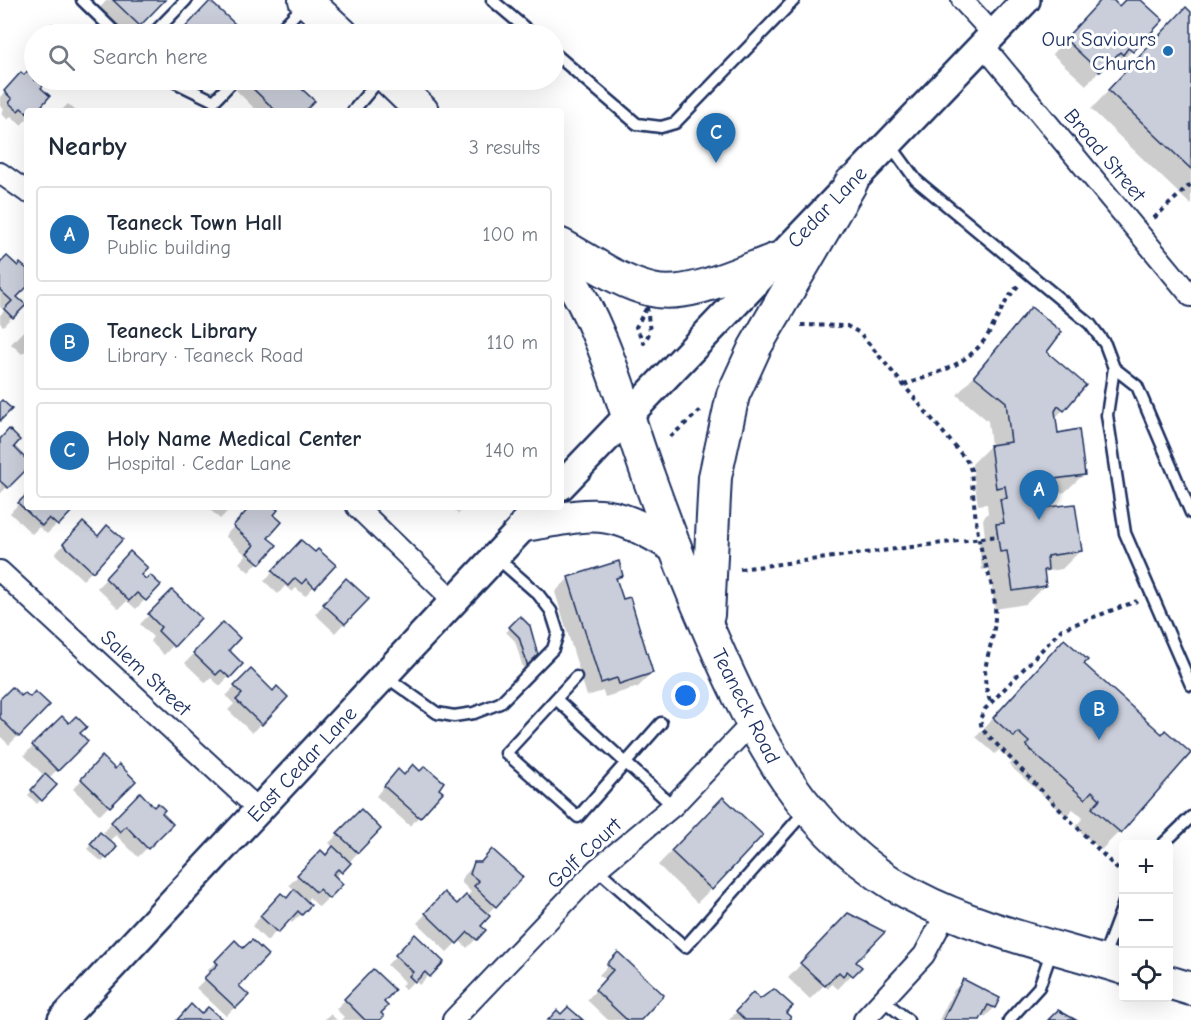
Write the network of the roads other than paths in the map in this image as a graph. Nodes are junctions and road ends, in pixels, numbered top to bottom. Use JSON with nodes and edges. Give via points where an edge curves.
{"nodes":[{"id":1,"x":82,"y":0,"type":"edge"},
{"id":2,"x":186,"y":0,"type":"edge"},
{"id":3,"x":492,"y":0,"type":"edge"},
{"id":4,"x":794,"y":0,"type":"edge"},
{"id":5,"x":962,"y":0,"type":"edge"},
{"id":6,"x":1026,"y":0,"type":"edge"},
{"id":7,"x":306,"y":1,"type":"edge"},
{"id":8,"x":107,"y":24,"type":"edge"},
{"id":9,"x":163,"y":24,"type":"edge"},
{"id":10,"x":285,"y":24,"type":"edge"},
{"id":11,"x":331,"y":24,"type":"edge"},
{"id":12,"x":520,"y":24,"type":"edge"},
{"id":13,"x":988,"y":40,"type":"junction"},
{"id":14,"x":564,"y":62,"type":"edge"},
{"id":15,"x":191,"y":90,"type":"edge"},
{"id":16,"x":224,"y":90,"type":"edge"},
{"id":17,"x":371,"y":90,"type":"edge"},
{"id":18,"x":400,"y":90,"type":"edge"},
{"id":19,"x":356,"y":108,"type":"edge"},
{"id":20,"x":419,"y":108,"type":"edge"},
{"id":21,"x":889,"y":142,"type":"junction"},
{"id":22,"x":0,"y":174,"type":"edge"},
{"id":23,"x":851,"y":183,"type":"junction"},
{"id":24,"x":24,"y":190,"type":"edge"},
{"id":25,"x":564,"y":247,"type":"edge"},
{"id":26,"x":777,"y":260,"type":"junction"},
{"id":27,"x":564,"y":271,"type":"edge"},
{"id":28,"x":1191,"y":296,"type":"edge"},
{"id":29,"x":1114,"y":368,"type":"junction"},
{"id":30,"x":628,"y":414,"type":"junction"},
{"id":31,"x":564,"y":483,"type":"edge"},
{"id":32,"x":360,"y":510,"type":"edge"},
{"id":33,"x":1191,"y":513,"type":"edge"},
{"id":34,"x":533,"y":516,"type":"edge"},
{"id":35,"x":675,"y":547,"type":"junction"},
{"id":36,"x":495,"y":557,"type":"junction"},
{"id":37,"x":0,"y":571,"type":"edge"},
{"id":38,"x":454,"y":601,"type":"junction"},
{"id":39,"x":708,"y":628,"type":"junction"},
{"id":40,"x":384,"y":676,"type":"junction"},
{"id":41,"x":576,"y":677,"type":"dead end"},
{"id":42,"x":1191,"y":685,"type":"edge"},
{"id":43,"x":556,"y":699,"type":"junction"},
{"id":44,"x":661,"y":723,"type":"dead end"},
{"id":45,"x":751,"y":724,"type":"junction"},
{"id":46,"x":626,"y":764,"type":"junction"},
{"id":47,"x":673,"y":806,"type":"junction"},
{"id":48,"x":807,"y":808,"type":"junction"},
{"id":49,"x":259,"y":810,"type":"junction"},
{"id":50,"x":1191,"y":817,"type":"edge"},
{"id":51,"x":1167,"y":840,"type":"edge"},
{"id":52,"x":597,"y":869,"type":"junction"},
{"id":53,"x":947,"y":912,"type":"junction"},
{"id":54,"x":1119,"y":931,"type":"edge"},
{"id":55,"x":1053,"y":946,"type":"junction"},
{"id":56,"x":1113,"y":964,"type":"edge"},
{"id":57,"x":1173,"y":984,"type":"edge"},
{"id":58,"x":1191,"y":989,"type":"edge"},
{"id":59,"x":883,"y":1000,"type":"junction"},
{"id":60,"x":62,"y":1020,"type":"edge"},
{"id":61,"x":453,"y":1020,"type":"edge"},
{"id":62,"x":864,"y":1020,"type":"edge"},
{"id":63,"x":908,"y":1020,"type":"edge"},
{"id":64,"x":1009,"y":1020,"type":"edge"}],
"edges":[{"from":1,"to":8,"type":"lane"},
{"from":2,"to":9,"type":"lane"},
{"from":3,"to":12,"type":"lane"},
{"from":4,"to":14,"type":"lane","via":[[675,123],[661,127],[637,124]]},
{"from":5,"to":13,"type":"street","name":"Broad Street"},
{"from":6,"to":13,"type":"street","name":"Cedar Lane"},
{"from":7,"to":10,"type":"lane"},
{"from":7,"to":11,"type":"main road"},
{"from":13,"to":21,"type":"street","name":"Cedar Lane"},
{"from":13,"to":28,"type":"street","name":"Broad Street"},
{"from":15,"to":16,"type":"lane","via":[[214,101]]},
{"from":17,"to":19,"type":"lane"},
{"from":18,"to":20,"type":"main road"},
{"from":21,"to":23,"type":"street","name":"Cedar Lane"},
{"from":21,"to":29,"type":"lane","via":[[915,180],[1090,324],[1105,344]]},
{"from":22,"to":24,"type":"street"},
{"from":23,"to":26,"type":"street","name":"Cedar Lane"},
{"from":23,"to":39,"type":"main road","via":[[755,347],[730,405],[713,494]]},
{"from":25,"to":26,"type":"main road","via":[[633,284],[663,292],[696,287]]},
{"from":26,"to":30,"type":"street","name":"Cedar Lane"},
{"from":27,"to":30,"type":"main road","name":"Teaneck Road","via":[[597,333]]},
{"from":29,"to":33,"type":"lane","via":[[1137,386]]},
{"from":29,"to":42,"type":"lane","via":[[1107,415],[1125,533]]},
{"from":30,"to":31,"type":"street"},
{"from":30,"to":35,"type":"main road","name":"Teaneck Road"},
{"from":32,"to":38,"type":"street"},
{"from":34,"to":35,"type":"main road","via":[[607,515],[638,525]]},
{"from":34,"to":36,"type":"street","name":"East Cedar Lane"},
{"from":35,"to":39,"type":"main road","name":"Teaneck Road"},
{"from":36,"to":38,"type":"street","name":"East Cedar Lane"},
{"from":36,"to":40,"type":"lane","via":[[538,594],[551,611],[558,633],[553,649],[500,703],[474,713],[436,713]]},
{"from":37,"to":49,"type":"street","name":"Salem Street"},
{"from":38,"to":40,"type":"street","name":"East Cedar Lane"},
{"from":39,"to":45,"type":"main road","name":"Teaneck Road"},
{"from":40,"to":49,"type":"street","name":"East Cedar Lane"},
{"from":41,"to":43,"type":"lane"},
{"from":43,"to":46,"type":"lane"},
{"from":43,"to":46,"type":"lane","via":[[506,753],[578,817]]},
{"from":44,"to":46,"type":"lane"},
{"from":45,"to":47,"type":"street","name":"Golf Court"},
{"from":45,"to":48,"type":"main road","name":"Teaneck Road","via":[[785,781]]},
{"from":46,"to":47,"type":"lane"},
{"from":47,"to":52,"type":"street","name":"Golf Court"},
{"from":48,"to":52,"type":"lane","via":[[685,947]]},
{"from":48,"to":53,"type":"main road","name":"Teaneck Road","via":[[871,868],[911,895]]},
{"from":49,"to":60,"type":"street","name":"East Cedar Lane"},
{"from":50,"to":51,"type":"lane"},
{"from":52,"to":61,"type":"street","name":"Golf Court"},
{"from":53,"to":55,"type":"main road","name":"Teaneck Road"},
{"from":53,"to":59,"type":"street","via":[[928,948]]},
{"from":54,"to":56,"type":"lane"},
{"from":55,"to":56,"type":"main road","name":"Teaneck Road"},
{"from":55,"to":64,"type":"lane","via":[[1039,987]]},
{"from":57,"to":58,"type":"main road"},
{"from":59,"to":62,"type":"street"},
{"from":59,"to":63,"type":"lane"}]}
